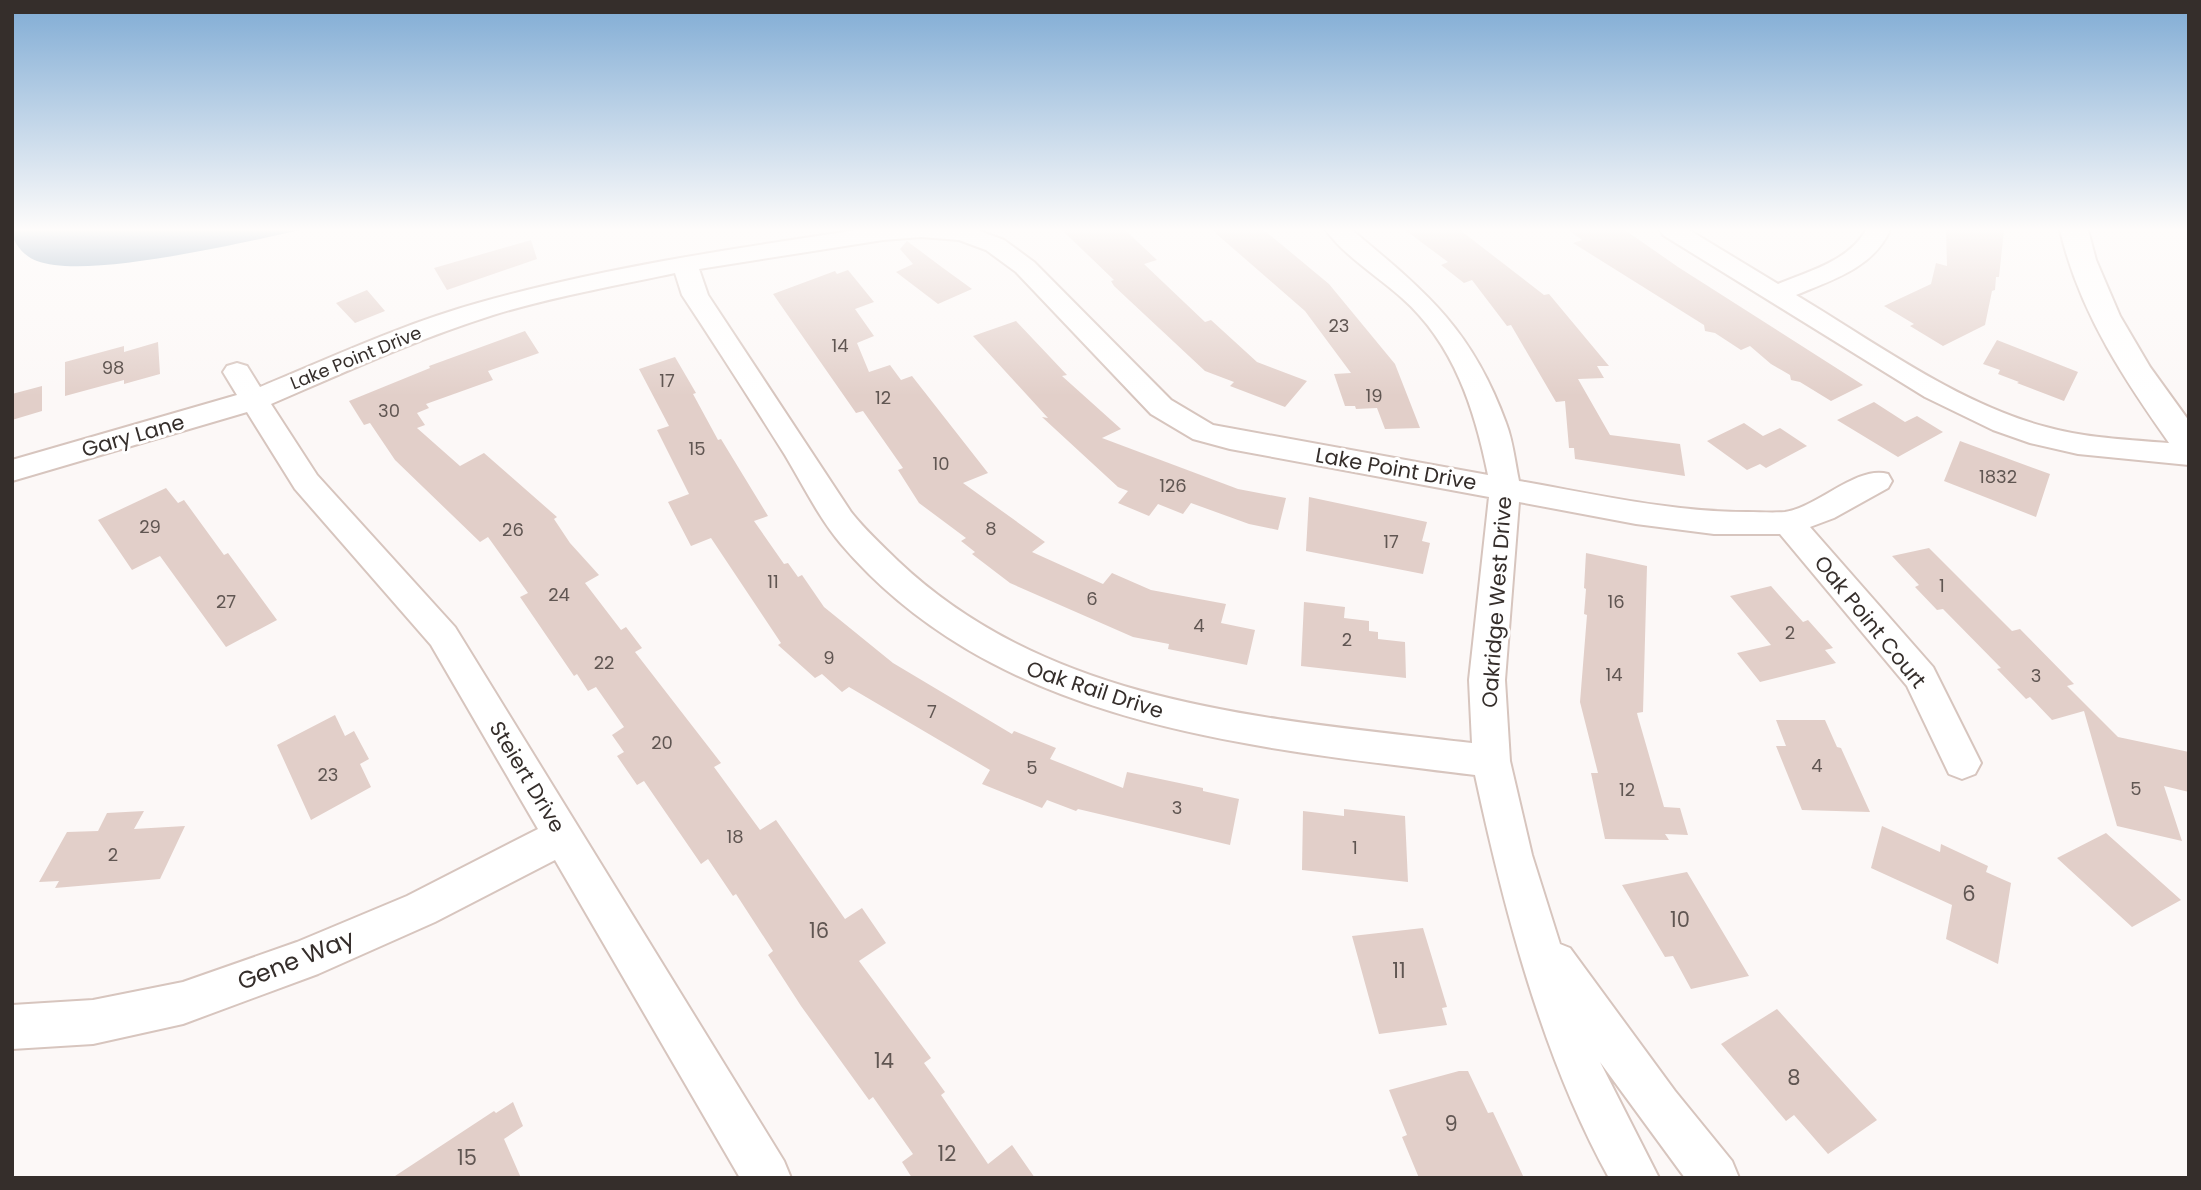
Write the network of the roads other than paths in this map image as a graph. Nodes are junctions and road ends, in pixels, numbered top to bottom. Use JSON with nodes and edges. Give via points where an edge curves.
{"nodes":[{"id":1,"x":576,"y":286,"type":"edge"},
{"id":2,"x":692,"y":286,"type":"edge"},
{"id":3,"x":1043,"y":286,"type":"edge"},
{"id":4,"x":1403,"y":286,"type":"edge"},
{"id":5,"x":1765,"y":286,"type":"edge"},
{"id":6,"x":1795,"y":286,"type":"edge"},
{"id":7,"x":2093,"y":286,"type":"edge"},
{"id":8,"x":1778,"y":293,"type":"junction"},
{"id":9,"x":245,"y":386,"type":"junction"},
{"id":10,"x":2189,"y":446,"type":"edge"},
{"id":11,"x":2189,"y":455,"type":"edge"},
{"id":12,"x":12,"y":471,"type":"edge"},
{"id":13,"x":1877,"y":481,"type":"dead end"},
{"id":14,"x":1505,"y":488,"type":"junction"},
{"id":15,"x":1788,"y":523,"type":"junction"},
{"id":16,"x":1491,"y":761,"type":"junction"},
{"id":17,"x":1962,"y":763,"type":"dead end"},
{"id":18,"x":563,"y":836,"type":"junction"},
{"id":19,"x":1541,"y":943,"type":"junction"},
{"id":20,"x":12,"y":1027,"type":"edge"},
{"id":21,"x":766,"y":1178,"type":"edge"},
{"id":22,"x":1635,"y":1178,"type":"edge"},
{"id":23,"x":1715,"y":1178,"type":"edge"}],
"edges":[{"from":1,"to":9,"type":"street","name":"Lake Point Drive","via":[[486,309]]},
{"from":2,"to":16,"type":"street","name":"Oak Rail Drive","via":[[853,537],[918,601],[979,644],[1094,694],[1196,721]]},
{"from":3,"to":14,"type":"street","name":"Lake Point Drive","via":[[1161,407],[1203,432],[1258,446]]},
{"from":4,"to":14,"type":"street","name":"Oakridge West Drive","via":[[1471,371],[1493,426]]},
{"from":5,"to":8,"type":"street"},
{"from":6,"to":8,"type":"street"},
{"from":7,"to":10,"type":"main road","via":[[2143,380]]},
{"from":8,"to":11,"type":"street","via":[[1935,391],[2003,424],[2078,444]]},
{"from":9,"to":12,"type":"street","name":"Gary Lane"},
{"from":9,"to":18,"type":"street","name":"Steiert Drive","via":[[306,482],[443,636]]},
{"from":13,"to":15,"type":"street","name":"Lake Point Drive"},
{"from":14,"to":15,"type":"street","name":"Lake Point Drive","via":[[1649,515],[1714,523]]},
{"from":14,"to":16,"type":"street","name":"Oakridge West Drive","via":[[1487,680]]},
{"from":15,"to":17,"type":"street","name":"Oak Point Court","via":[[1921,677]]},
{"from":16,"to":19,"type":"street","name":"Oakridge West Drive","via":[[1512,855]]},
{"from":18,"to":20,"type":"street","name":"Gene Way","via":[[421,909],[303,960],[183,1003],[93,1022]]},
{"from":18,"to":21,"type":"street","name":"Steiert Drive"},
{"from":19,"to":22,"type":"street","name":"Oakridge West Drive","via":[[1575,1059]]},
{"from":19,"to":23,"type":"street","name":"Oakridge West Drive"}]}
